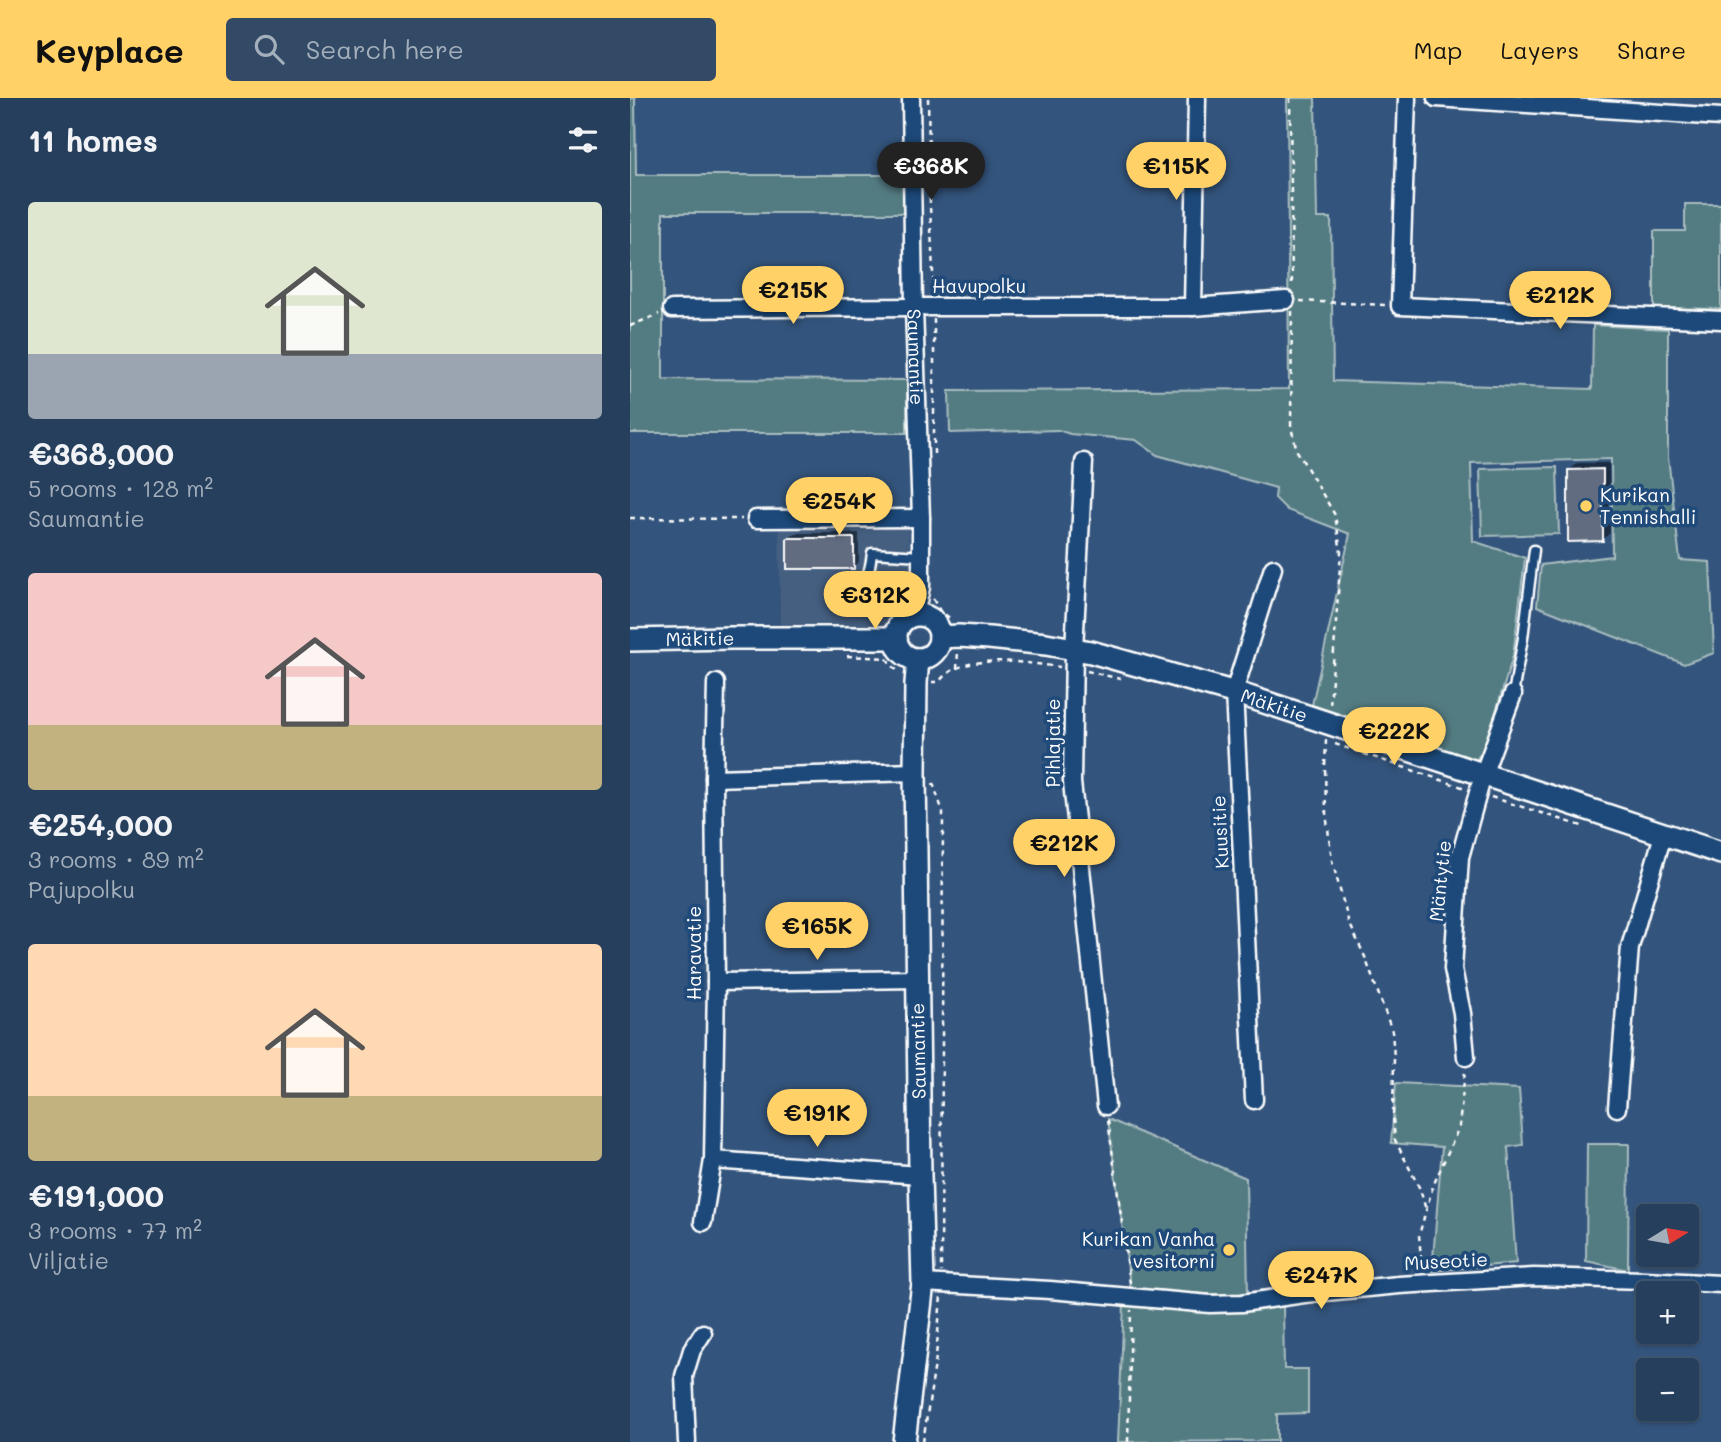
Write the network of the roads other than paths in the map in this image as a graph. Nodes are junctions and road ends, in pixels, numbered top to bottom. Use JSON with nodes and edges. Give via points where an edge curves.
{"nodes":[{"id":1,"x":911,"y":98,"type":"edge"},
{"id":2,"x":1197,"y":98,"type":"edge"},
{"id":3,"x":1407,"y":98,"type":"edge"},
{"id":4,"x":1436,"y":98,"type":"edge"},
{"id":5,"x":1721,"y":117,"type":"edge"},
{"id":6,"x":1289,"y":301,"type":"road end"},
{"id":7,"x":914,"y":307,"type":"junction"},
{"id":8,"x":1193,"y":307,"type":"junction"},
{"id":9,"x":672,"y":309,"type":"road end"},
{"id":10,"x":1721,"y":320,"type":"edge"},
{"id":11,"x":1084,"y":462,"type":"dead end"},
{"id":12,"x":921,"y":518,"type":"junction"},
{"id":13,"x":756,"y":519,"type":"road end"},
{"id":14,"x":1534,"y":550,"type":"dead end"},
{"id":15,"x":921,"y":556,"type":"junction"},
{"id":16,"x":1273,"y":568,"type":"dead end"},
{"id":17,"x":837,"y":587,"type":"dead end"},
{"id":18,"x":915,"y":615,"type":"junction"},
{"id":19,"x":949,"y":636,"type":"junction"},
{"id":20,"x":896,"y":638,"type":"junction"},
{"id":21,"x":630,"y":640,"type":"edge"},
{"id":22,"x":918,"y":659,"type":"junction"},
{"id":23,"x":1074,"y":659,"type":"junction"},
{"id":24,"x":716,"y":683,"type":"dead end"},
{"id":25,"x":1234,"y":692,"type":"junction"},
{"id":26,"x":1513,"y":694,"type":"joint"},
{"id":27,"x":923,"y":775,"type":"junction"},
{"id":28,"x":714,"y":778,"type":"junction"},
{"id":29,"x":1480,"y":784,"type":"junction"},
{"id":30,"x":1663,"y":835,"type":"junction"},
{"id":31,"x":1721,"y":853,"type":"edge"},
{"id":32,"x":918,"y":979,"type":"junction"},
{"id":33,"x":716,"y":982,"type":"junction"},
{"id":34,"x":1466,"y":1057,"type":"road end"},
{"id":35,"x":1254,"y":1100,"type":"dead end"},
{"id":36,"x":1106,"y":1106,"type":"road end"},
{"id":37,"x":1617,"y":1108,"type":"dead end"},
{"id":38,"x":713,"y":1160,"type":"junction"},
{"id":39,"x":920,"y":1175,"type":"junction"},
{"id":40,"x":703,"y":1223,"type":"dead end"},
{"id":41,"x":932,"y":1283,"type":"junction"},
{"id":42,"x":1721,"y":1284,"type":"edge"},
{"id":43,"x":703,"y":1333,"type":"dead end"},
{"id":44,"x":687,"y":1442,"type":"edge"},
{"id":45,"x":904,"y":1442,"type":"edge"}],
"edges":[{"from":1,"to":7,"type":"street","name":"Saumantie"},
{"from":2,"to":8,"type":"street"},
{"from":3,"to":10,"type":"street","via":[[1400,306]]},
{"from":4,"to":5,"type":"street"},
{"from":6,"to":8,"type":"street","name":"Havupolku"},
{"from":7,"to":8,"type":"street","name":"Havupolku"},
{"from":7,"to":9,"type":"street","name":"Havupolku"},
{"from":7,"to":12,"type":"street","name":"Saumantie"},
{"from":11,"to":23,"type":"street","name":"Pihlajatie"},
{"from":12,"to":13,"type":"street"},
{"from":12,"to":15,"type":"street","name":"Saumantie"},
{"from":14,"to":26,"type":"lane","name":"Mäntytie"},
{"from":15,"to":17,"type":"lane","via":[[872,553],[864,581]]},
{"from":15,"to":18,"type":"street","name":"Saumantie"},
{"from":16,"to":25,"type":"street","name":"Kuusitie"},
{"from":18,"to":19,"type":"street","via":[[933,621]]},
{"from":18,"to":20,"type":"street","via":[[902,622]]},
{"from":19,"to":22,"type":"street","via":[[933,653]]},
{"from":19,"to":23,"type":"street","name":"Mäkitie","via":[[1046,644]]},
{"from":20,"to":21,"type":"street","name":"Mäkitie"},
{"from":20,"to":22,"type":"street","via":[[902,653]]},
{"from":22,"to":27,"type":"street","name":"Saumantie"},
{"from":23,"to":25,"type":"street","name":"Mäkitie","via":[[1091,652]]},
{"from":23,"to":36,"type":"street","name":"Pihlajatie","via":[[1072,782]]},
{"from":24,"to":28,"type":"street","name":"Haravatie"},
{"from":25,"to":29,"type":"street","name":"Mäkitie","via":[[1327,732]]},
{"from":25,"to":35,"type":"street","name":"Kuusitie"},
{"from":26,"to":29,"type":"street","name":"Mäntytie"},
{"from":27,"to":28,"type":"street"},
{"from":27,"to":32,"type":"street","name":"Saumantie"},
{"from":28,"to":33,"type":"street","name":"Haravatie"},
{"from":29,"to":30,"type":"street","name":"Mäkitie"},
{"from":29,"to":34,"type":"street","name":"Mäntytie","via":[[1460,857],[1453,969]]},
{"from":30,"to":31,"type":"street","name":"Mäkitie"},
{"from":30,"to":37,"type":"street","via":[[1630,947]]},
{"from":32,"to":33,"type":"street"},
{"from":32,"to":39,"type":"street","name":"Saumantie"},
{"from":33,"to":38,"type":"street","name":"Haravatie"},
{"from":38,"to":39,"type":"street"},
{"from":38,"to":40,"type":"street","name":"Haravatie"},
{"from":39,"to":41,"type":"street","name":"Saumantie"},
{"from":41,"to":42,"type":"street","name":"Museotie","via":[[1210,1304],[1534,1277]]},
{"from":41,"to":45,"type":"street","name":"Saumantie"},
{"from":43,"to":44,"type":"street","via":[[684,1376]]}]}
